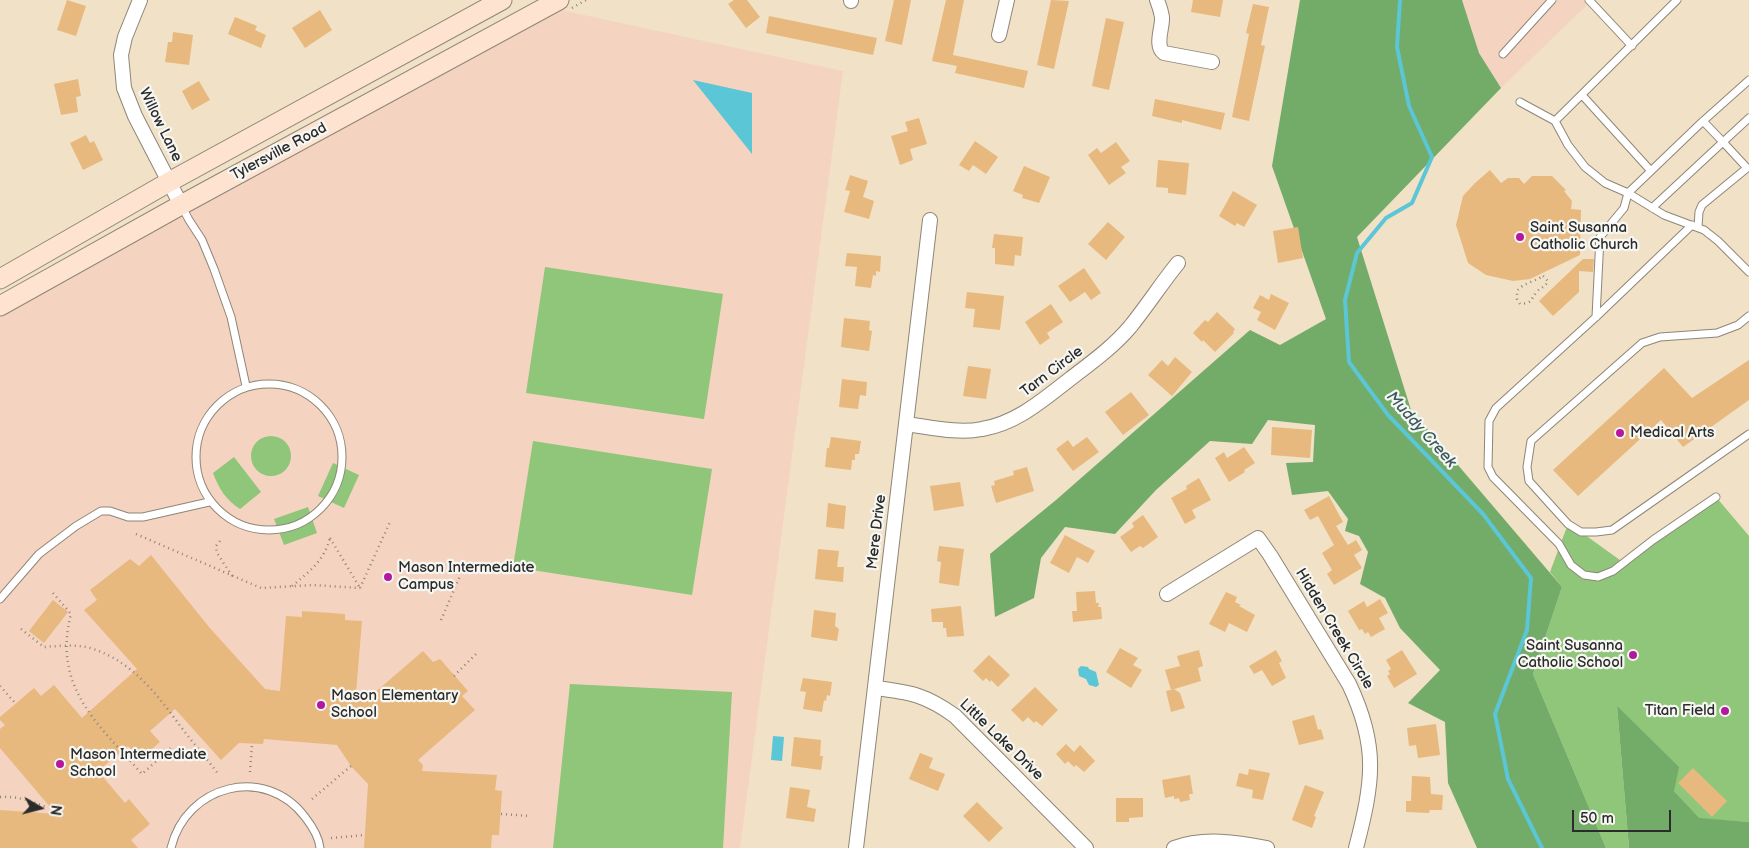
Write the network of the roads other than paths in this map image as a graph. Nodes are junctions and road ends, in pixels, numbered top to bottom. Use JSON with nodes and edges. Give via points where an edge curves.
{"nodes":[{"id":1,"x":140,"y":0,"type":"edge"},
{"id":2,"x":502,"y":0,"type":"edge"},
{"id":3,"x":559,"y":0,"type":"edge"},
{"id":4,"x":1007,"y":0,"type":"edge"},
{"id":5,"x":1157,"y":0,"type":"edge"},
{"id":6,"x":1552,"y":0,"type":"edge"},
{"id":7,"x":1588,"y":0,"type":"edge"},
{"id":8,"x":1678,"y":0,"type":"edge"},
{"id":9,"x":999,"y":35,"type":"dead end"},
{"id":10,"x":1632,"y":46,"type":"junction"},
{"id":11,"x":1503,"y":54,"type":"dead end"},
{"id":12,"x":1212,"y":62,"type":"dead end"},
{"id":13,"x":1749,"y":80,"type":"edge"},
{"id":14,"x":1582,"y":95,"type":"junction"},
{"id":15,"x":1520,"y":102,"type":"dead end"},
{"id":16,"x":1749,"y":118,"type":"edge"},
{"id":17,"x":1703,"y":120,"type":"junction"},
{"id":18,"x":1555,"y":121,"type":"junction"},
{"id":19,"x":1723,"y":142,"type":"junction"},
{"id":20,"x":1748,"y":167,"type":"edge"},
{"id":21,"x":1651,"y":171,"type":"junction"},
{"id":22,"x":169,"y":182,"type":"junction"},
{"id":23,"x":1628,"y":193,"type":"junction"},
{"id":24,"x":181,"y":205,"type":"junction"},
{"id":25,"x":1652,"y":208,"type":"junction"},
{"id":26,"x":930,"y":220,"type":"dead end"},
{"id":27,"x":1695,"y":226,"type":"junction"},
{"id":28,"x":1178,"y":263,"type":"dead end"},
{"id":29,"x":1749,"y":272,"type":"edge"},
{"id":30,"x":0,"y":279,"type":"edge"},
{"id":31,"x":0,"y":306,"type":"edge"},
{"id":32,"x":1749,"y":316,"type":"edge"},
{"id":33,"x":1596,"y":318,"type":"junction"},
{"id":34,"x":246,"y":386,"type":"junction"},
{"id":35,"x":906,"y":424,"type":"junction"},
{"id":36,"x":1749,"y":434,"type":"edge"},
{"id":37,"x":1716,"y":497,"type":"dead end"},
{"id":38,"x":210,"y":502,"type":"junction"},
{"id":39,"x":1167,"y":594,"type":"dead end"},
{"id":40,"x":0,"y":599,"type":"edge"},
{"id":41,"x":875,"y":688,"type":"junction"},
{"id":42,"x":171,"y":848,"type":"edge"},
{"id":43,"x":320,"y":848,"type":"edge"},
{"id":44,"x":856,"y":848,"type":"edge"},
{"id":45,"x":1086,"y":848,"type":"edge"},
{"id":46,"x":1174,"y":848,"type":"edge"},
{"id":47,"x":1267,"y":848,"type":"edge"},
{"id":48,"x":1356,"y":848,"type":"edge"}],
"edges":[{"from":1,"to":22,"type":"street","name":"Willow Lane","via":[[125,37],[121,57],[122,78],[135,116]]},
{"from":2,"to":22,"type":"main road","name":"Tylersville Road"},
{"from":3,"to":24,"type":"main road","name":"Tylersville Road"},
{"from":4,"to":9,"type":"street"},
{"from":5,"to":12,"type":"street","via":[[1162,16],[1161,50]]},
{"from":6,"to":11,"type":"lane"},
{"from":7,"to":10,"type":"lane"},
{"from":8,"to":10,"type":"lane"},
{"from":10,"to":14,"type":"lane"},
{"from":13,"to":17,"type":"lane"},
{"from":14,"to":18,"type":"lane"},
{"from":14,"to":21,"type":"lane"},
{"from":15,"to":18,"type":"lane"},
{"from":16,"to":19,"type":"lane"},
{"from":17,"to":19,"type":"lane"},
{"from":17,"to":21,"type":"lane"},
{"from":18,"to":23,"type":"lane","via":[[1585,167]]},
{"from":19,"to":20,"type":"lane"},
{"from":19,"to":25,"type":"lane"},
{"from":20,"to":27,"type":"lane","via":[[1702,205]]},
{"from":21,"to":23,"type":"lane"},
{"from":22,"to":24,"type":"street","name":"Willow Lane"},
{"from":22,"to":30,"type":"main road","name":"Tylersville Road"},
{"from":23,"to":25,"type":"lane"},
{"from":23,"to":33,"type":"lane","via":[[1624,208],[1600,237]]},
{"from":24,"to":31,"type":"main road","name":"Tylersville Road"},
{"from":24,"to":34,"type":"lane","via":[[202,240],[214,269],[231,317]]},
{"from":25,"to":27,"type":"lane"},
{"from":26,"to":35,"type":"street","name":"Mere Drive"},
{"from":27,"to":29,"type":"lane","via":[[1718,241]]},
{"from":27,"to":33,"type":"lane"},
{"from":28,"to":35,"type":"street","name":"Tarn Circle","via":[[1116,342],[1019,416],[1001,425],[971,430]]},
{"from":32,"to":36,"type":"lane","via":[[1716,333],[1660,337],[1642,343],[1531,441],[1527,467],[1529,481],[1568,524],[1581,532],[1612,530]]},
{"from":33,"to":37,"type":"lane","via":[[1496,408],[1489,421],[1488,467],[1493,477],[1559,544],[1571,565],[1584,575],[1598,577],[1613,571]]},
{"from":34,"to":38,"type":"lane","via":[[221,400],[210,411],[196,441],[198,480]]},
{"from":34,"to":38,"type":"lane","via":[[269,383],[290,386],[304,391],[325,409],[341,442],[341,474],[321,510],[301,524],[275,531],[246,528],[218,512]]},
{"from":35,"to":41,"type":"street","name":"Mere Drive"},
{"from":38,"to":40,"type":"lane","via":[[143,517],[101,510],[39,554]]},
{"from":39,"to":48,"type":"street","name":"Hidden Creek Circle","via":[[1258,538],[1349,684],[1365,724],[1371,771]]},
{"from":41,"to":44,"type":"street","name":"Mere Drive"},
{"from":41,"to":45,"type":"street","name":"Little Lake Drive","via":[[920,696],[954,716]]},
{"from":42,"to":43,"type":"lane","via":[[174,834],[184,817],[197,804],[231,788],[250,787],[268,790],[300,810],[312,825]]},
{"from":46,"to":47,"type":"street","via":[[1191,843],[1232,842]]}]}
